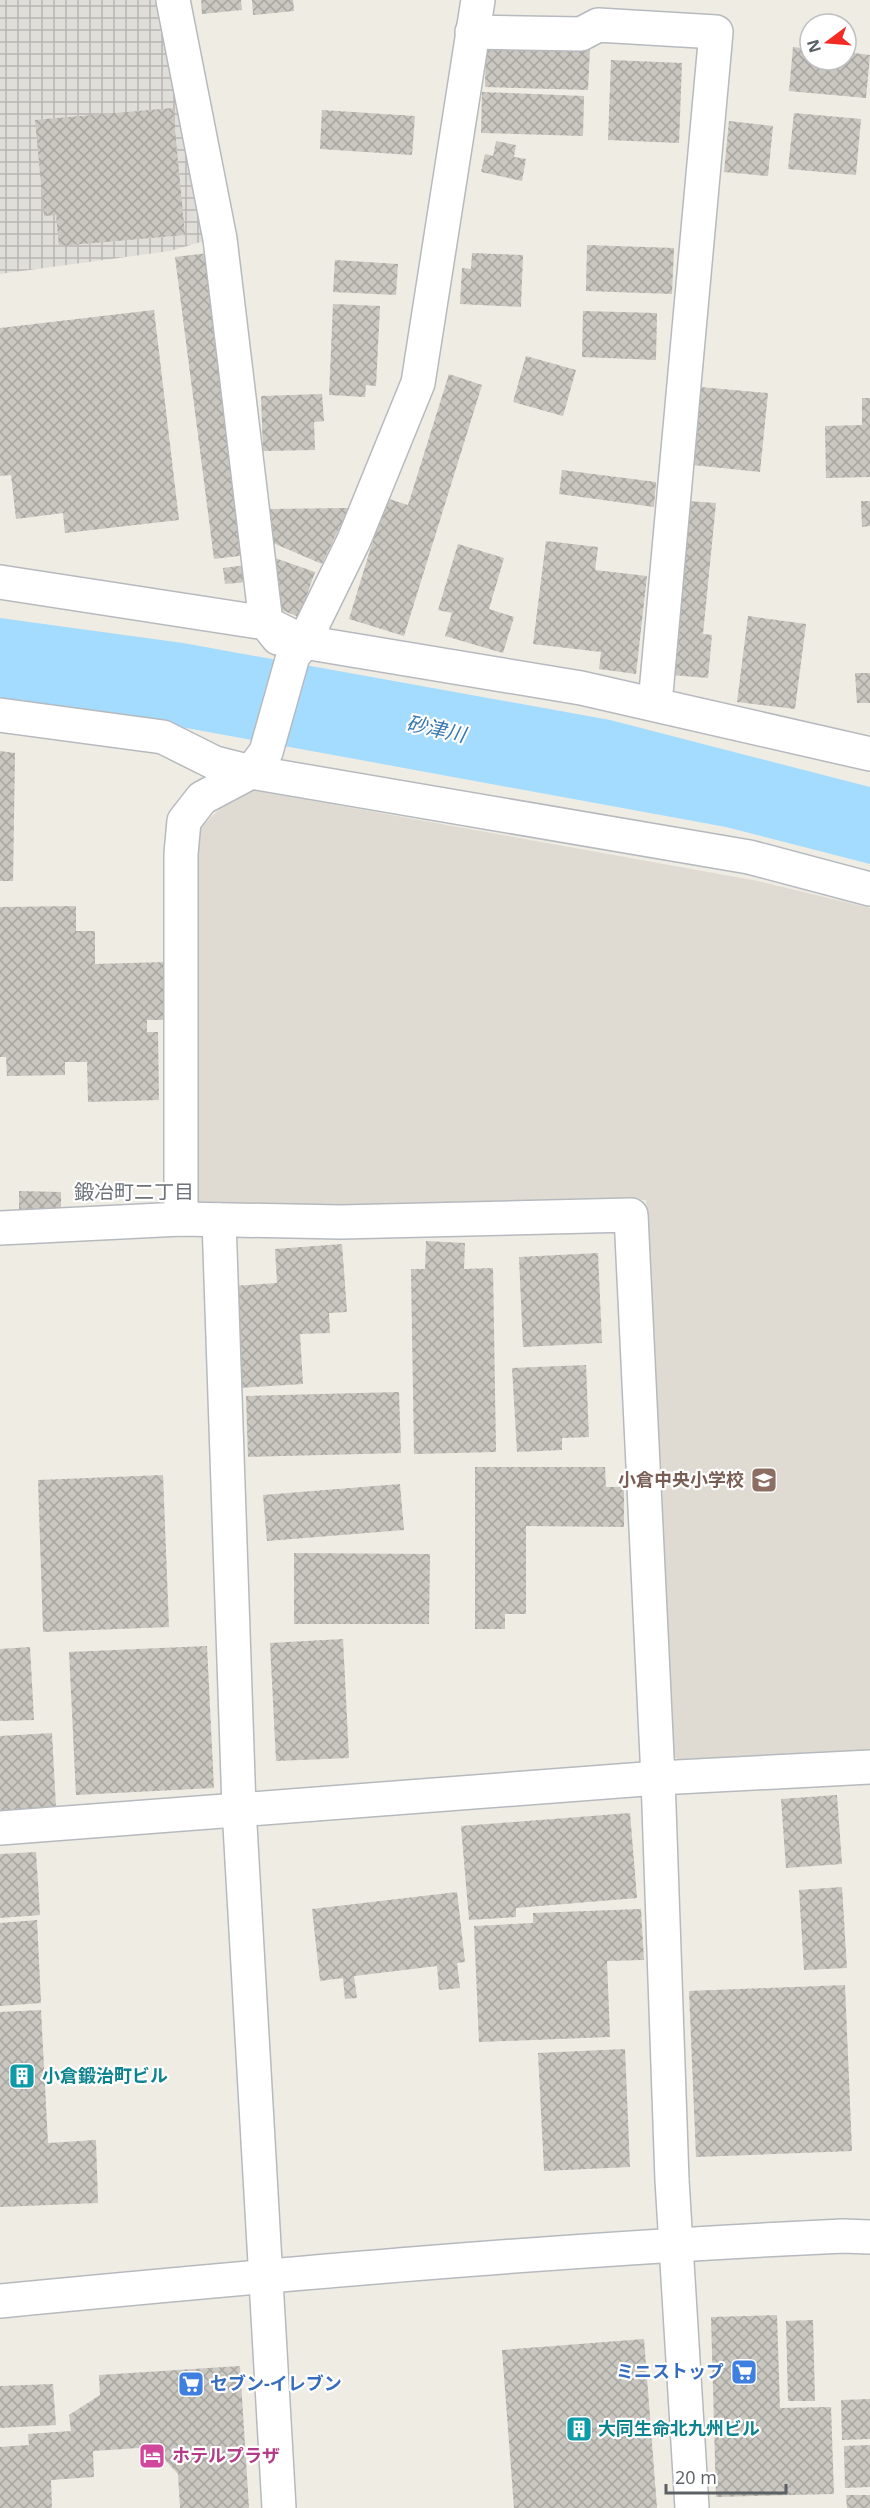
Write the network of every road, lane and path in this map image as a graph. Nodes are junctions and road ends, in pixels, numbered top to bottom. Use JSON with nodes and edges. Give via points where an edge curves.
{"nodes":[{"id":1,"x":173,"y":0,"type":"edge"},
{"id":2,"x":478,"y":0,"type":"edge"},
{"id":3,"x":472,"y":32,"type":"junction"},
{"id":4,"x":0,"y":582,"type":"edge"},
{"id":5,"x":266,"y":623,"type":"junction"},
{"id":6,"x":298,"y":649,"type":"junction"},
{"id":7,"x":655,"y":704,"type":"junction"},
{"id":8,"x":0,"y":715,"type":"edge"},
{"id":9,"x":870,"y":754,"type":"edge"},
{"id":10,"x":259,"y":762,"type":"junction"},
{"id":11,"x":870,"y":889,"type":"edge"},
{"id":12,"x":181,"y":1220,"type":"junction"},
{"id":13,"x":219,"y":1220,"type":"junction"},
{"id":14,"x":0,"y":1228,"type":"edge"},
{"id":15,"x":870,"y":1767,"type":"edge"},
{"id":16,"x":658,"y":1778,"type":"junction"},
{"id":17,"x":239,"y":1808,"type":"junction"},
{"id":18,"x":0,"y":1828,"type":"edge"},
{"id":19,"x":861,"y":2234,"type":"edge"},
{"id":20,"x":675,"y":2244,"type":"junction"},
{"id":21,"x":265,"y":2276,"type":"junction"},
{"id":22,"x":0,"y":2301,"type":"edge"},
{"id":23,"x":279,"y":2508,"type":"edge"},
{"id":24,"x":692,"y":2508,"type":"edge"}],
"edges":[{"from":1,"to":5,"type":"street","via":[[220,239]]},
{"from":2,"to":3,"type":"street"},
{"from":3,"to":6,"type":"street","via":[[418,383],[354,540]]},
{"from":3,"to":7,"type":"street","via":[[581,34],[598,25],[716,32]]},
{"from":4,"to":5,"type":"street"},
{"from":5,"to":6,"type":"street"},
{"from":6,"to":7,"type":"street","via":[[580,688]]},
{"from":6,"to":10,"type":"street"},
{"from":7,"to":9,"type":"street"},
{"from":8,"to":10,"type":"street","via":[[163,737],[215,763]]},
{"from":10,"to":11,"type":"street","via":[[748,857]]},
{"from":10,"to":12,"type":"street","via":[[202,798],[184,821]]},
{"from":12,"to":13,"type":"street"},
{"from":12,"to":14,"type":"street"},
{"from":13,"to":16,"type":"street","via":[[341,1222],[631,1215]]},
{"from":13,"to":17,"type":"street"},
{"from":15,"to":16,"type":"street"},
{"from":16,"to":17,"type":"street"},
{"from":16,"to":20,"type":"street"},
{"from":17,"to":18,"type":"street"},
{"from":17,"to":21,"type":"street"},
{"from":19,"to":20,"type":"street"},
{"from":20,"to":21,"type":"street"},
{"from":20,"to":24,"type":"street"},
{"from":21,"to":22,"type":"street"},
{"from":21,"to":23,"type":"street"}]}
